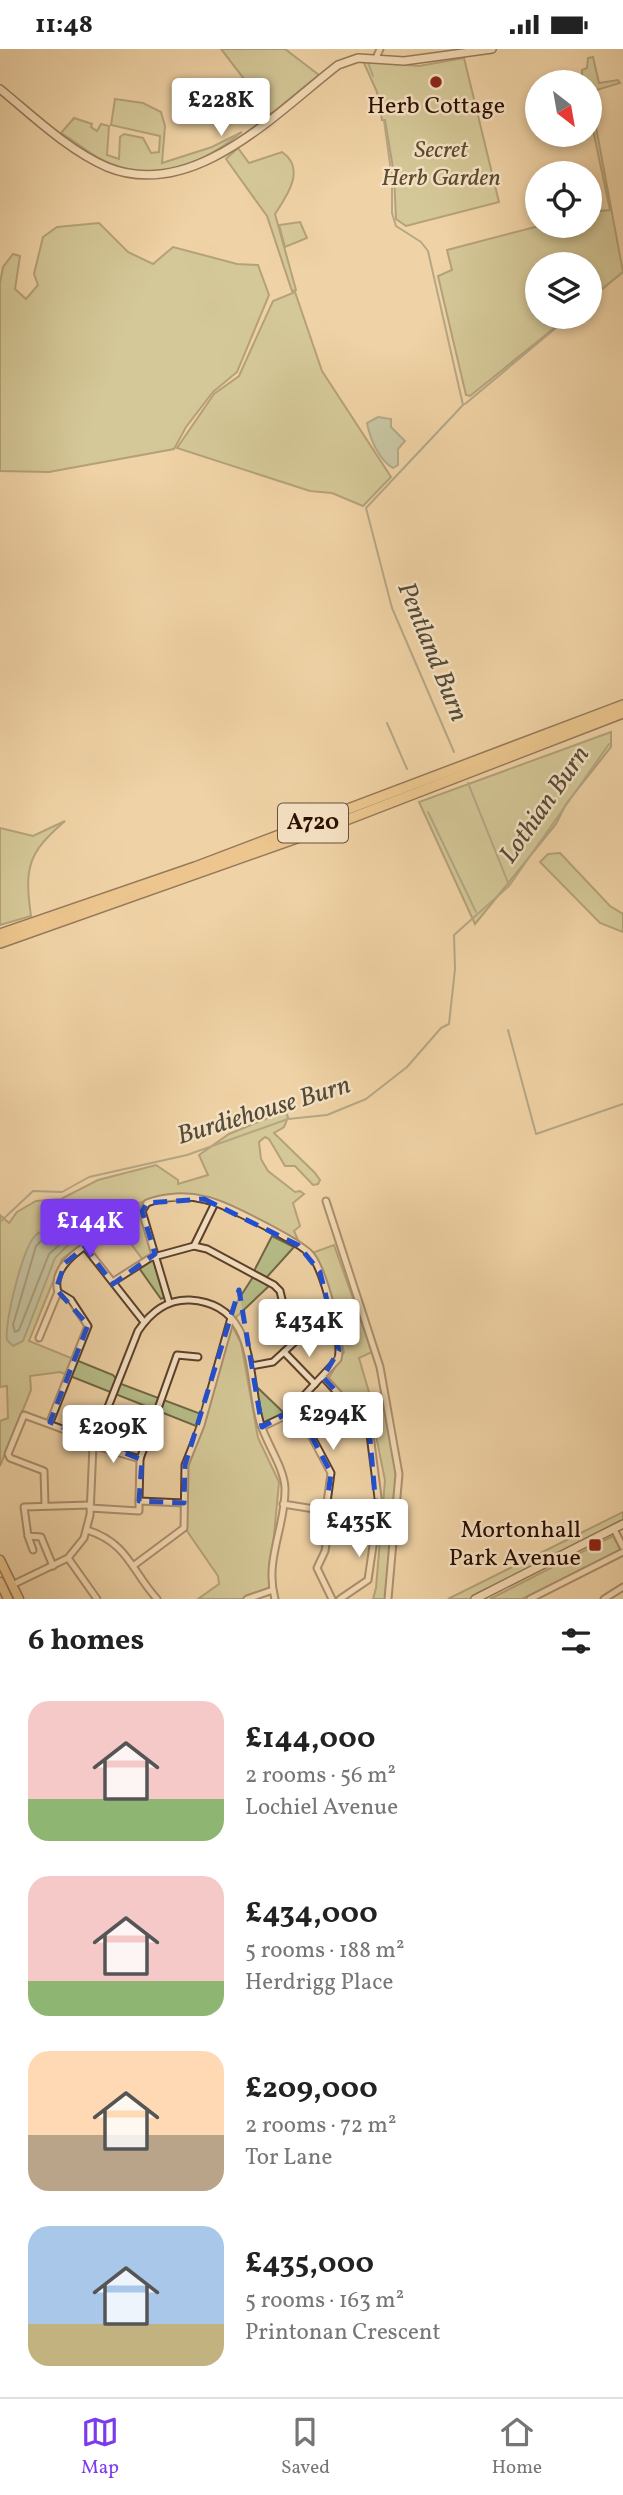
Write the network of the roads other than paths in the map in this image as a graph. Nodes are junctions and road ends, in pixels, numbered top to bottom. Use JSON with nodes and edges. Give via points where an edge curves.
{"nodes":[{"id":1,"x":380,"y":49,"type":"edge"},
{"id":2,"x":492,"y":49,"type":"edge"},
{"id":3,"x":370,"y":58,"type":"junction"},
{"id":4,"x":0,"y":89,"type":"edge"},
{"id":5,"x":623,"y":705,"type":"edge"},
{"id":6,"x":623,"y":713,"type":"edge"},
{"id":7,"x":0,"y":932,"type":"edge"},
{"id":8,"x":0,"y":945,"type":"edge"},
{"id":9,"x":326,"y":1201,"type":"dead end"},
{"id":10,"x":215,"y":1203,"type":"junction"},
{"id":11,"x":112,"y":1229,"type":"dead end"},
{"id":12,"x":194,"y":1246,"type":"junction"},
{"id":13,"x":85,"y":1247,"type":"junction"},
{"id":14,"x":155,"y":1256,"type":"junction"},
{"id":15,"x":114,"y":1282,"type":"junction"},
{"id":16,"x":58,"y":1292,"type":"junction"},
{"id":17,"x":169,"y":1302,"type":"junction"},
{"id":18,"x":331,"y":1313,"type":"junction"},
{"id":19,"x":231,"y":1318,"type":"junction"},
{"id":20,"x":144,"y":1322,"type":"junction"},
{"id":21,"x":307,"y":1332,"type":"junction"},
{"id":22,"x":39,"y":1338,"type":"dead end"},
{"id":23,"x":284,"y":1352,"type":"junction"},
{"id":24,"x":198,"y":1357,"type":"dead end"},
{"id":25,"x":251,"y":1366,"type":"junction"},
{"id":26,"x":323,"y":1377,"type":"junction"},
{"id":27,"x":315,"y":1384,"type":"junction"},
{"id":28,"x":290,"y":1410,"type":"junction"},
{"id":29,"x":50,"y":1422,"type":"junction"},
{"id":30,"x":262,"y":1427,"type":"junction"},
{"id":31,"x":94,"y":1443,"type":"junction"},
{"id":32,"x":140,"y":1459,"type":"junction"},
{"id":33,"x":139,"y":1501,"type":"junction"},
{"id":34,"x":184,"y":1503,"type":"junction"},
{"id":35,"x":282,"y":1504,"type":"junction"},
{"id":36,"x":44,"y":1505,"type":"junction"},
{"id":37,"x":90,"y":1506,"type":"junction"},
{"id":38,"x":328,"y":1511,"type":"junction"},
{"id":39,"x":377,"y":1519,"type":"junction"},
{"id":40,"x":623,"y":1524,"type":"edge"},
{"id":41,"x":614,"y":1529,"type":"junction"},
{"id":42,"x":87,"y":1530,"type":"junction"},
{"id":43,"x":28,"y":1536,"type":"junction"},
{"id":44,"x":33,"y":1550,"type":"dead end"},
{"id":45,"x":623,"y":1550,"type":"edge"},
{"id":46,"x":68,"y":1557,"type":"junction"},
{"id":47,"x":0,"y":1560,"type":"edge"},
{"id":48,"x":53,"y":1566,"type":"junction"},
{"id":49,"x":133,"y":1566,"type":"junction"},
{"id":50,"x":5,"y":1585,"type":"edge"},
{"id":51,"x":623,"y":1587,"type":"edge"},
{"id":52,"x":273,"y":1590,"type":"junction"},
{"id":53,"x":8,"y":1599,"type":"edge"},
{"id":54,"x":19,"y":1599,"type":"edge"},
{"id":55,"x":97,"y":1599,"type":"edge"},
{"id":56,"x":157,"y":1599,"type":"edge"},
{"id":57,"x":247,"y":1599,"type":"edge"},
{"id":58,"x":275,"y":1599,"type":"edge"},
{"id":59,"x":332,"y":1599,"type":"edge"},
{"id":60,"x":340,"y":1599,"type":"edge"},
{"id":61,"x":388,"y":1599,"type":"edge"},
{"id":62,"x":475,"y":1599,"type":"edge"},
{"id":63,"x":530,"y":1599,"type":"edge"},
{"id":64,"x":604,"y":1599,"type":"edge"}],
"edges":[{"from":1,"to":3,"type":"street"},
{"from":2,"to":3,"type":"street","via":[[425,60]]},
{"from":3,"to":4,"type":"street","via":[[338,65],[215,158],[162,175],[109,168],[85,155]]},
{"from":5,"to":7,"type":"highway","number":"A720","via":[[195,867]]},
{"from":6,"to":8,"type":"highway","number":"A720","via":[[328,827]]},
{"from":9,"to":61,"type":"street","via":[[380,1367],[400,1474]]},
{"from":10,"to":12,"type":"street"},
{"from":10,"to":14,"type":"street","via":[[168,1197],[143,1206]]},
{"from":10,"to":18,"type":"street","via":[[310,1254]]},
{"from":11,"to":13,"type":"street"},
{"from":12,"to":14,"type":"street"},
{"from":12,"to":21,"type":"street","via":[[274,1285],[284,1308]]},
{"from":13,"to":15,"type":"street"},
{"from":13,"to":16,"type":"street","via":[[65,1263]]},
{"from":14,"to":15,"type":"street"},
{"from":14,"to":17,"type":"street"},
{"from":15,"to":20,"type":"street"},
{"from":16,"to":22,"type":"street"},
{"from":16,"to":29,"type":"street","via":[[71,1300],[88,1326]]},
{"from":17,"to":19,"type":"street","via":[[201,1302]]},
{"from":17,"to":20,"type":"street"},
{"from":18,"to":21,"type":"street"},
{"from":18,"to":26,"type":"street","via":[[340,1354]]},
{"from":19,"to":25,"type":"street","via":[[248,1346]]},
{"from":19,"to":34,"type":"street","via":[[185,1465]]},
{"from":20,"to":31,"type":"street"},
{"from":21,"to":23,"type":"street"},
{"from":23,"to":25,"type":"street","via":[[274,1362]]},
{"from":23,"to":27,"type":"street"},
{"from":24,"to":32,"type":"street","via":[[177,1355],[173,1361]]},
{"from":25,"to":30,"type":"street"},
{"from":26,"to":27,"type":"street"},
{"from":26,"to":39,"type":"street","via":[[369,1426],[379,1497]]},
{"from":27,"to":28,"type":"street"},
{"from":28,"to":30,"type":"street"},
{"from":28,"to":38,"type":"street","via":[[306,1426],[331,1473]]},
{"from":29,"to":31,"type":"street"},
{"from":29,"to":36,"type":"street","via":[[24,1415],[8,1454],[44,1471]]},
{"from":30,"to":35,"type":"street","via":[[283,1480]]},
{"from":31,"to":32,"type":"street"},
{"from":31,"to":37,"type":"street"},
{"from":32,"to":33,"type":"street"},
{"from":33,"to":34,"type":"street"},
{"from":33,"to":37,"type":"street","via":[[139,1511]]},
{"from":34,"to":49,"type":"street","via":[[183,1531]]},
{"from":35,"to":38,"type":"street"},
{"from":35,"to":52,"type":"street","via":[[272,1561]]},
{"from":36,"to":37,"type":"street"},
{"from":36,"to":43,"type":"street","via":[[24,1507]]},
{"from":37,"to":42,"type":"street"},
{"from":38,"to":39,"type":"street"},
{"from":38,"to":59,"type":"street","via":[[325,1551],[317,1568]]},
{"from":39,"to":60,"type":"street","via":[[368,1580]]},
{"from":40,"to":41,"type":"street"},
{"from":41,"to":45,"type":"street"},
{"from":41,"to":62,"type":"street"},
{"from":42,"to":46,"type":"street"},
{"from":42,"to":49,"type":"street","via":[[116,1544]]},
{"from":43,"to":44,"type":"street"},
{"from":43,"to":48,"type":"street","via":[[41,1537]]},
{"from":45,"to":63,"type":"street"},
{"from":46,"to":48,"type":"street"},
{"from":46,"to":55,"type":"street"},
{"from":47,"to":50,"type":"main road"},
{"from":48,"to":50,"type":"street"},
{"from":49,"to":56,"type":"street"},
{"from":50,"to":53,"type":"main road"},
{"from":50,"to":54,"type":"main road"},
{"from":51,"to":64,"type":"street"},
{"from":52,"to":57,"type":"street"},
{"from":52,"to":58,"type":"street"}]}
